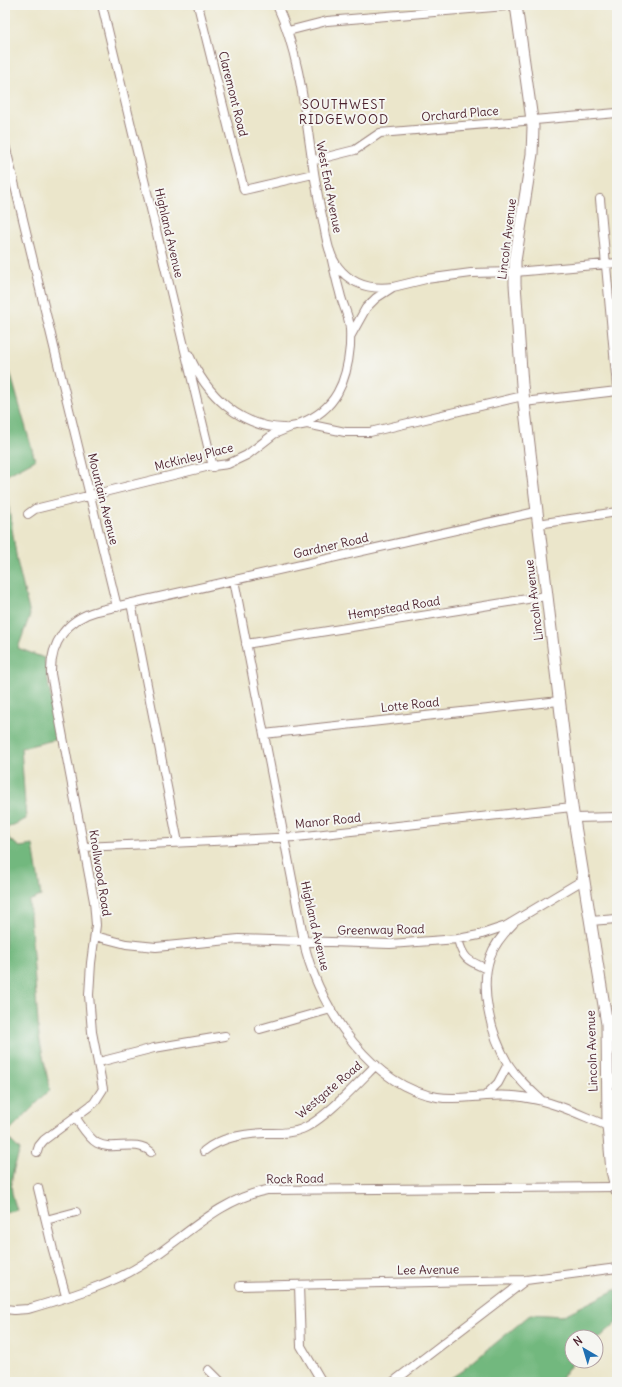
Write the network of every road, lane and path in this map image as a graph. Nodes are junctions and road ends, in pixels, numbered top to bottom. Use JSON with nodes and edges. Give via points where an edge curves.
{"nodes":[{"id":1,"x":102,"y":5,"type":"edge"},
{"id":2,"x":198,"y":5,"type":"edge"},
{"id":3,"x":277,"y":5,"type":"edge"},
{"id":4,"x":517,"y":5,"type":"edge"},
{"id":5,"x":288,"y":31,"type":"junction"},
{"id":6,"x":617,"y":113,"type":"edge"},
{"id":7,"x":532,"y":120,"type":"junction"},
{"id":8,"x":5,"y":145,"type":"edge"},
{"id":9,"x":310,"y":161,"type":"junction"},
{"id":10,"x":312,"y":174,"type":"junction"},
{"id":11,"x":600,"y":200,"type":"dead end"},
{"id":12,"x":330,"y":251,"type":"junction"},
{"id":13,"x":617,"y":263,"type":"edge"},
{"id":14,"x":606,"y":264,"type":"junction"},
{"id":15,"x":515,"y":272,"type":"junction"},
{"id":16,"x":392,"y":287,"type":"junction"},
{"id":17,"x":351,"y":334,"type":"junction"},
{"id":18,"x":181,"y":336,"type":"junction"},
{"id":19,"x":617,"y":386,"type":"edge"},
{"id":20,"x":617,"y":391,"type":"edge"},
{"id":21,"x":523,"y":399,"type":"junction"},
{"id":22,"x":290,"y":427,"type":"junction"},
{"id":23,"x":213,"y":467,"type":"junction"},
{"id":24,"x":90,"y":495,"type":"junction"},
{"id":25,"x":536,"y":512,"type":"junction"},
{"id":26,"x":617,"y":512,"type":"edge"},
{"id":27,"x":28,"y":514,"type":"dead end"},
{"id":28,"x":538,"y":524,"type":"junction"},
{"id":29,"x":234,"y":580,"type":"junction"},
{"id":30,"x":546,"y":596,"type":"junction"},
{"id":31,"x":131,"y":603,"type":"junction"},
{"id":32,"x":117,"y":607,"type":"junction"},
{"id":33,"x":246,"y":644,"type":"junction"},
{"id":34,"x":559,"y":701,"type":"junction"},
{"id":35,"x":264,"y":734,"type":"junction"},
{"id":36,"x":572,"y":807,"type":"junction"},
{"id":37,"x":617,"y":817,"type":"edge"},
{"id":38,"x":574,"y":818,"type":"junction"},
{"id":39,"x":284,"y":838,"type":"junction"},
{"id":40,"x":178,"y":843,"type":"junction"},
{"id":41,"x":84,"y":847,"type":"junction"},
{"id":42,"x":583,"y":880,"type":"junction"},
{"id":43,"x":520,"y":918,"type":"junction"},
{"id":44,"x":617,"y":919,"type":"edge"},
{"id":45,"x":590,"y":921,"type":"junction"},
{"id":46,"x":95,"y":936,"type":"junction"},
{"id":47,"x":458,"y":939,"type":"junction"},
{"id":48,"x":304,"y":942,"type":"junction"},
{"id":49,"x":487,"y":969,"type":"junction"},
{"id":50,"x":330,"y":1009,"type":"junction"},
{"id":51,"x":260,"y":1029,"type":"dead end"},
{"id":52,"x":225,"y":1036,"type":"dead end"},
{"id":53,"x":99,"y":1062,"type":"junction"},
{"id":54,"x":508,"y":1064,"type":"junction"},
{"id":55,"x":376,"y":1065,"type":"junction"},
{"id":56,"x":607,"y":1073,"type":"junction"},
{"id":57,"x":617,"y":1085,"type":"edge"},
{"id":58,"x":485,"y":1096,"type":"junction"},
{"id":59,"x":541,"y":1100,"type":"junction"},
{"id":60,"x":75,"y":1117,"type":"junction"},
{"id":61,"x":608,"y":1126,"type":"junction"},
{"id":62,"x":204,"y":1151,"type":"dead end"},
{"id":63,"x":37,"y":1152,"type":"dead end"},
{"id":64,"x":151,"y":1152,"type":"dead end"},
{"id":65,"x":38,"y":1188,"type":"dead end"},
{"id":66,"x":616,"y":1189,"type":"edge"},
{"id":67,"x":76,"y":1212,"type":"dead end"},
{"id":68,"x":46,"y":1220,"type":"junction"},
{"id":69,"x":617,"y":1268,"type":"edge"},
{"id":70,"x":526,"y":1280,"type":"junction"},
{"id":71,"x":299,"y":1285,"type":"junction"},
{"id":72,"x":240,"y":1286,"type":"dead end"},
{"id":73,"x":66,"y":1296,"type":"junction"},
{"id":74,"x":5,"y":1309,"type":"edge"},
{"id":75,"x":209,"y":1370,"type":"dead end"},
{"id":76,"x":221,"y":1382,"type":"edge"},
{"id":77,"x":322,"y":1382,"type":"edge"},
{"id":78,"x":393,"y":1382,"type":"edge"}],
"edges":[{"from":1,"to":18,"type":"street","name":"Highland Avenue"},
{"from":2,"to":10,"type":"street","name":"Claremont Road","via":[[244,190]]},
{"from":3,"to":5,"type":"street","name":"West End Avenue"},
{"from":4,"to":5,"type":"street","via":[[327,21]]},
{"from":4,"to":7,"type":"main road","name":"Lincoln Avenue"},
{"from":5,"to":9,"type":"street","name":"West End Avenue","via":[[297,62]]},
{"from":6,"to":7,"type":"street","name":"Orchard Place"},
{"from":7,"to":9,"type":"street","name":"Orchard Place","via":[[380,133],[355,150]]},
{"from":7,"to":15,"type":"main road","name":"Lincoln Avenue","via":[[532,154]]},
{"from":8,"to":24,"type":"street","name":"Mountain Avenue"},
{"from":9,"to":10,"type":"street","name":"West End Avenue"},
{"from":10,"to":12,"type":"street","name":"West End Avenue"},
{"from":11,"to":14,"type":"street"},
{"from":12,"to":16,"type":"street","name":"West End Avenue","via":[[338,266],[356,283],[373,288]]},
{"from":12,"to":17,"type":"street"},
{"from":13,"to":14,"type":"street","name":"West End Avenue"},
{"from":14,"to":15,"type":"street","name":"West End Avenue"},
{"from":14,"to":19,"type":"street"},
{"from":15,"to":16,"type":"street","name":"West End Avenue","via":[[450,276]]},
{"from":15,"to":21,"type":"main road","name":"Lincoln Avenue"},
{"from":16,"to":17,"type":"street","name":"West End Avenue","via":[[366,308]]},
{"from":17,"to":22,"type":"street","via":[[348,365],[338,391],[319,414]]},
{"from":18,"to":22,"type":"street","via":[[200,377],[234,413],[270,426]]},
{"from":18,"to":23,"type":"street","name":"Highland Avenue"},
{"from":20,"to":21,"type":"street","name":"McKinley Place"},
{"from":21,"to":22,"type":"street","name":"McKinley Place","via":[[370,432],[345,432],[307,424]]},
{"from":21,"to":25,"type":"main road","name":"Lincoln Avenue"},
{"from":22,"to":23,"type":"street","name":"McKinley Place","via":[[274,434],[247,455],[228,464]]},
{"from":23,"to":24,"type":"street","name":"McKinley Place"},
{"from":24,"to":27,"type":"street","name":"McKinley Place","via":[[35,509]]},
{"from":24,"to":32,"type":"street","name":"Mountain Avenue"},
{"from":25,"to":28,"type":"main road","name":"Lincoln Avenue"},
{"from":25,"to":29,"type":"street","name":"Gardner Road"},
{"from":26,"to":28,"type":"street"},
{"from":28,"to":30,"type":"main road","name":"Lincoln Avenue"},
{"from":29,"to":31,"type":"street","name":"Gardner Road"},
{"from":29,"to":33,"type":"street","name":"Highland Avenue"},
{"from":30,"to":33,"type":"street","name":"Hempstead Road"},
{"from":30,"to":34,"type":"main road","name":"Lincoln Avenue"},
{"from":31,"to":32,"type":"street"},
{"from":31,"to":40,"type":"street"},
{"from":32,"to":41,"type":"street","name":"Knollwood Road","via":[[88,614],[70,624],[59,637],[52,660],[51,674],[55,698]]},
{"from":33,"to":35,"type":"street","name":"Highland Avenue"},
{"from":34,"to":35,"type":"street","name":"Lotte Road"},
{"from":34,"to":36,"type":"main road","name":"Lincoln Avenue"},
{"from":35,"to":39,"type":"street","name":"Highland Avenue"},
{"from":36,"to":38,"type":"main road","name":"Lincoln Avenue"},
{"from":36,"to":39,"type":"street","name":"Manor Road"},
{"from":37,"to":38,"type":"street"},
{"from":38,"to":42,"type":"main road","name":"Lincoln Avenue"},
{"from":39,"to":40,"type":"street","name":"Manor Road"},
{"from":39,"to":48,"type":"street","name":"Highland Avenue"},
{"from":40,"to":41,"type":"street","name":"Manor Road"},
{"from":41,"to":46,"type":"street","name":"Knollwood Road","via":[[94,901]]},
{"from":42,"to":43,"type":"street","name":"Greenway Road"},
{"from":42,"to":45,"type":"main road","name":"Lincoln Avenue"},
{"from":43,"to":47,"type":"street","name":"Greenway Road","via":[[492,931]]},
{"from":43,"to":49,"type":"street","via":[[497,944],[490,956]]},
{"from":44,"to":45,"type":"street"},
{"from":45,"to":56,"type":"main road","name":"Lincoln Avenue","via":[[607,1024]]},
{"from":46,"to":48,"type":"street","name":"Greenway Road","via":[[126,944],[156,947],[239,939]]},
{"from":46,"to":53,"type":"street","name":"Knollwood Road","via":[[89,994],[92,1032]]},
{"from":47,"to":48,"type":"street","name":"Greenway Road","via":[[390,944]]},
{"from":47,"to":49,"type":"street","via":[[462,953],[468,960]]},
{"from":48,"to":50,"type":"street","name":"Highland Avenue","via":[[314,975]]},
{"from":49,"to":54,"type":"street","via":[[486,989],[490,1015],[498,1043]]},
{"from":50,"to":51,"type":"street"},
{"from":50,"to":55,"type":"street","name":"Highland Avenue","via":[[356,1044]]},
{"from":52,"to":53,"type":"street","via":[[154,1048]]},
{"from":53,"to":60,"type":"street","name":"Knollwood Road","via":[[102,1092],[94,1103]]},
{"from":54,"to":58,"type":"street","via":[[498,1083]]},
{"from":54,"to":59,"type":"street","via":[[527,1088]]},
{"from":55,"to":58,"type":"street","name":"Highland Avenue","via":[[394,1080],[423,1094],[453,1099]]},
{"from":55,"to":62,"type":"street","name":"Westgate Road","via":[[334,1105],[302,1129],[233,1137],[218,1141]]},
{"from":56,"to":57,"type":"street"},
{"from":56,"to":61,"type":"main road","name":"Lincoln Avenue"},
{"from":58,"to":59,"type":"street","name":"Highland Avenue","via":[[515,1096]]},
{"from":59,"to":61,"type":"street","name":"Highland Avenue"},
{"from":60,"to":63,"type":"street","name":"Knollwood Road","via":[[44,1140]]},
{"from":60,"to":64,"type":"street","via":[[96,1143],[137,1145]]},
{"from":61,"to":66,"type":"main road","name":"Lincoln Avenue"},
{"from":65,"to":68,"type":"street"},
{"from":66,"to":73,"type":"street","name":"Rock Road","via":[[268,1190],[252,1193],[231,1202],[140,1266],[114,1279]]},
{"from":67,"to":68,"type":"street"},
{"from":68,"to":73,"type":"street"},
{"from":69,"to":70,"type":"street","name":"Lee Avenue"},
{"from":70,"to":71,"type":"street","name":"Lee Avenue"},
{"from":70,"to":78,"type":"street"},
{"from":71,"to":72,"type":"street","name":"Lee Avenue"},
{"from":71,"to":77,"type":"street","via":[[301,1346]]},
{"from":73,"to":74,"type":"street","name":"Rock Road","via":[[28,1309]]},
{"from":75,"to":76,"type":"street"}]}
